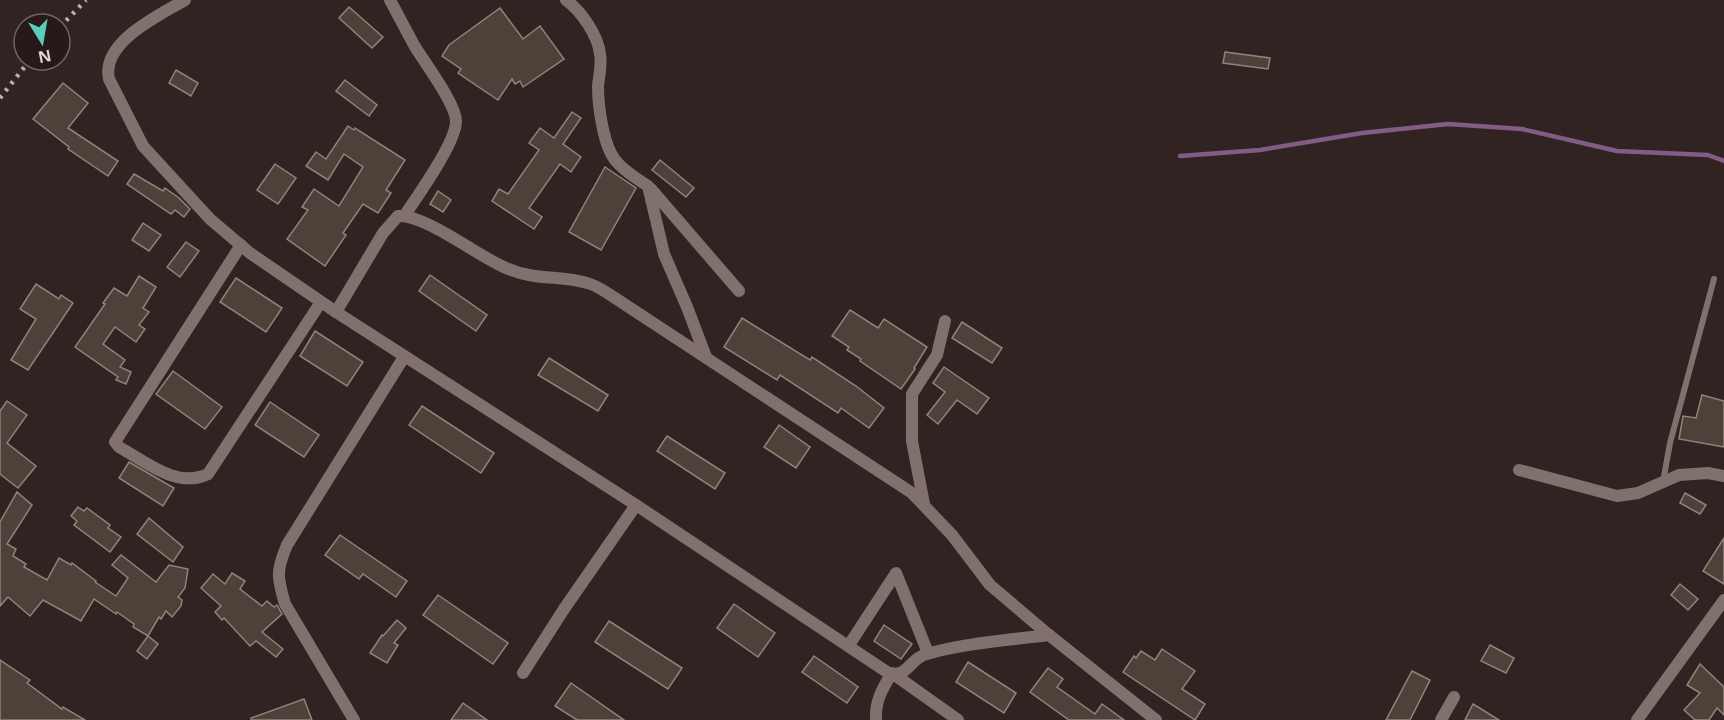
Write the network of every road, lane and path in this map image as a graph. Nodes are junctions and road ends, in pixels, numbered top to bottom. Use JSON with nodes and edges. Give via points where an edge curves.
{"nodes":[{"id":1,"x":185,"y":0,"type":"edge"},
{"id":2,"x":390,"y":0,"type":"edge"},
{"id":3,"x":566,"y":0,"type":"edge"},
{"id":4,"x":648,"y":186,"type":"junction"},
{"id":5,"x":405,"y":215,"type":"junction"},
{"id":6,"x":241,"y":245,"type":"junction"},
{"id":7,"x":1714,"y":279,"type":"dead end"},
{"id":8,"x":740,"y":291,"type":"dead end"},
{"id":9,"x":321,"y":302,"type":"junction"},
{"id":10,"x":336,"y":312,"type":"junction"},
{"id":11,"x":945,"y":321,"type":"dead end"},
{"id":12,"x":404,"y":357,"type":"junction"},
{"id":13,"x":706,"y":357,"type":"junction"},
{"id":14,"x":1519,"y":470,"type":"dead end"},
{"id":15,"x":1724,"y":476,"type":"edge"},
{"id":16,"x":1663,"y":482,"type":"junction"},
{"id":17,"x":636,"y":505,"type":"junction"},
{"id":18,"x":924,"y":505,"type":"junction"},
{"id":19,"x":1724,"y":600,"type":"edge"},
{"id":20,"x":1048,"y":635,"type":"junction"},
{"id":21,"x":849,"y":645,"type":"junction"},
{"id":22,"x":928,"y":653,"type":"junction"},
{"id":23,"x":524,"y":673,"type":"dead end"},
{"id":24,"x":892,"y":673,"type":"junction"},
{"id":25,"x":1454,"y":697,"type":"dead end"},
{"id":26,"x":354,"y":720,"type":"edge"},
{"id":27,"x":876,"y":720,"type":"edge"},
{"id":28,"x":958,"y":720,"type":"edge"},
{"id":29,"x":1156,"y":720,"type":"edge"},
{"id":30,"x":1441,"y":720,"type":"edge"},
{"id":31,"x":1637,"y":720,"type":"edge"}],
"edges":[{"from":1,"to":6,"type":"street","via":[[120,44],[106,68],[142,146],[210,219]]},
{"from":2,"to":5,"type":"street","via":[[456,118],[447,148]]},
{"from":3,"to":4,"type":"street","via":[[592,32],[600,53],[600,118],[614,160]]},
{"from":4,"to":8,"type":"street"},
{"from":4,"to":13,"type":"street","via":[[664,254]]},
{"from":5,"to":10,"type":"street","via":[[393,220],[383,233]]},
{"from":5,"to":13,"type":"street","via":[[504,268],[528,276],[588,283]]},
{"from":6,"to":9,"type":"street"},
{"from":6,"to":9,"type":"street","via":[[116,442],[119,447],[178,478],[208,474]]},
{"from":7,"to":16,"type":"lane"},
{"from":9,"to":10,"type":"street"},
{"from":10,"to":12,"type":"street"},
{"from":11,"to":18,"type":"street","via":[[937,354],[912,394],[912,441]]},
{"from":12,"to":17,"type":"street"},
{"from":12,"to":26,"type":"street","via":[[287,545],[278,566],[285,604]]},
{"from":13,"to":18,"type":"street","via":[[912,493]]},
{"from":14,"to":16,"type":"street","via":[[1617,496],[1638,493]]},
{"from":15,"to":16,"type":"street","via":[[1679,475]]},
{"from":17,"to":21,"type":"street"},
{"from":17,"to":23,"type":"street"},
{"from":18,"to":20,"type":"street","via":[[990,585]]},
{"from":19,"to":31,"type":"street"},
{"from":20,"to":22,"type":"street"},
{"from":20,"to":29,"type":"street"},
{"from":21,"to":22,"type":"street","via":[[896,573]]},
{"from":21,"to":24,"type":"street"},
{"from":22,"to":24,"type":"street","via":[[902,674]]},
{"from":24,"to":27,"type":"street","via":[[878,696]]},
{"from":24,"to":28,"type":"street"},
{"from":25,"to":30,"type":"street"}]}
